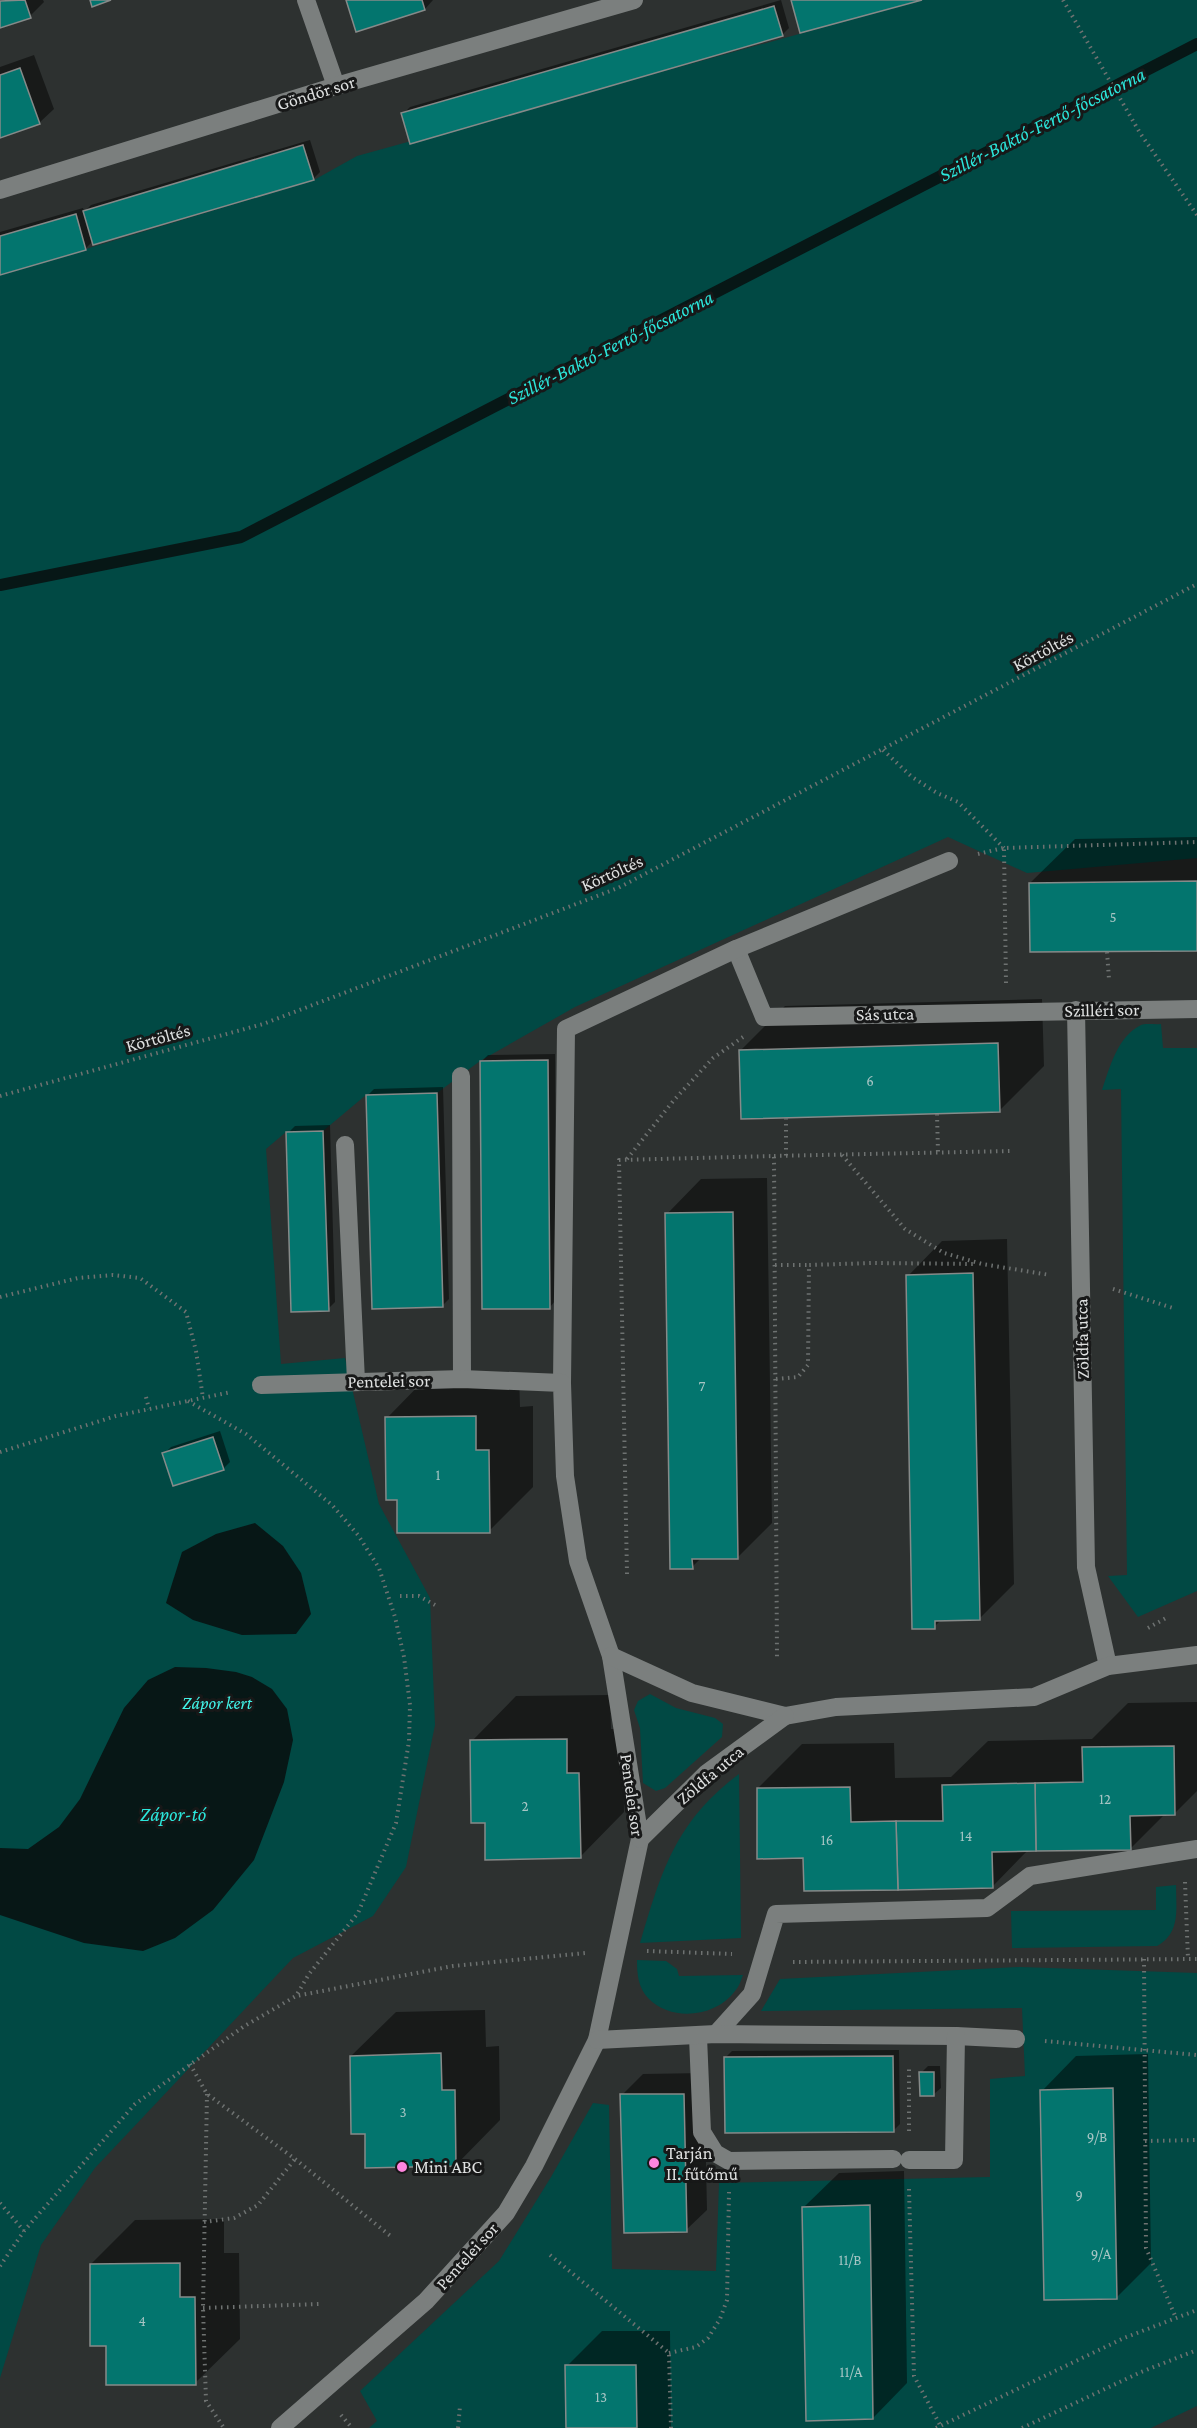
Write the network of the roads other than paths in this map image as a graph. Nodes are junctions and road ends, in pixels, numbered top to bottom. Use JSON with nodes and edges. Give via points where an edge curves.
{"nodes":[{"id":1,"x":306,"y":0,"type":"edge"},
{"id":2,"x":634,"y":0,"type":"edge"},
{"id":3,"x":336,"y":86,"type":"junction"},
{"id":4,"x":0,"y":190,"type":"edge"},
{"id":5,"x":949,"y":861,"type":"dead end"},
{"id":6,"x":736,"y":949,"type":"junction"},
{"id":7,"x":1197,"y":1009,"type":"edge"},
{"id":8,"x":1076,"y":1010,"type":"junction"},
{"id":9,"x":1006,"y":1012,"type":"joint"},
{"id":10,"x":461,"y":1076,"type":"dead end"},
{"id":11,"x":345,"y":1145,"type":"dead end"},
{"id":12,"x":462,"y":1379,"type":"junction"},
{"id":13,"x":356,"y":1381,"type":"junction"},
{"id":14,"x":562,"y":1383,"type":"junction"},
{"id":15,"x":261,"y":1384,"type":"road end"},
{"id":16,"x":1197,"y":1655,"type":"edge"},
{"id":17,"x":611,"y":1656,"type":"junction"},
{"id":18,"x":1108,"y":1666,"type":"junction"},
{"id":19,"x":785,"y":1716,"type":"junction"},
{"id":20,"x":640,"y":1839,"type":"junction"},
{"id":21,"x":1190,"y":1850,"type":"edge"},
{"id":22,"x":707,"y":2036,"type":"junction"},
{"id":23,"x":956,"y":2036,"type":"junction"},
{"id":24,"x":1016,"y":2039,"type":"road end"},
{"id":25,"x":597,"y":2040,"type":"junction"},
{"id":26,"x":280,"y":2428,"type":"edge"}],
"edges":[{"from":1,"to":3,"type":"street"},
{"from":2,"to":3,"type":"street","name":"Göndör sor"},
{"from":3,"to":4,"type":"street","name":"Göndör sor"},
{"from":5,"to":6,"type":"street"},
{"from":6,"to":9,"type":"street","name":"Sás utca","via":[[764,1017]]},
{"from":6,"to":14,"type":"street","via":[[566,1029]]},
{"from":7,"to":8,"type":"street","name":"Szilléri sor"},
{"from":8,"to":9,"type":"street","name":"Szilléri sor"},
{"from":8,"to":18,"type":"street","name":"Zöldfa utca","via":[[1086,1567]]},
{"from":10,"to":12,"type":"street"},
{"from":11,"to":13,"type":"street"},
{"from":12,"to":13,"type":"street","name":"Pentelei sor"},
{"from":12,"to":14,"type":"street","name":"Pentelei sor"},
{"from":13,"to":15,"type":"street","name":"Pentelei sor"},
{"from":14,"to":17,"type":"street","name":"Pentelei sor","via":[[566,1476],[578,1561]]},
{"from":16,"to":18,"type":"street","name":"Zöldfa utca"},
{"from":17,"to":19,"type":"street","name":"Zöldfa utca","via":[[692,1693]]},
{"from":17,"to":20,"type":"street","name":"Pentelei sor"},
{"from":18,"to":19,"type":"street","name":"Zöldfa utca","via":[[1034,1697],[836,1707]]},
{"from":19,"to":20,"type":"street","name":"Zöldfa utca","via":[[707,1773]]},
{"from":20,"to":25,"type":"street","name":"Pentelei sor"},
{"from":21,"to":22,"type":"street","via":[[1030,1876],[987,1908],[776,1914],[752,1994]]},
{"from":22,"to":23,"type":"street"},
{"from":22,"to":23,"type":"street","via":[[702,2132],[715,2153],[729,2161],[954,2160]]},
{"from":22,"to":25,"type":"street"},
{"from":23,"to":24,"type":"street"},
{"from":25,"to":26,"type":"street","name":"Pentelei sor","via":[[507,2213],[426,2301]]}]}
